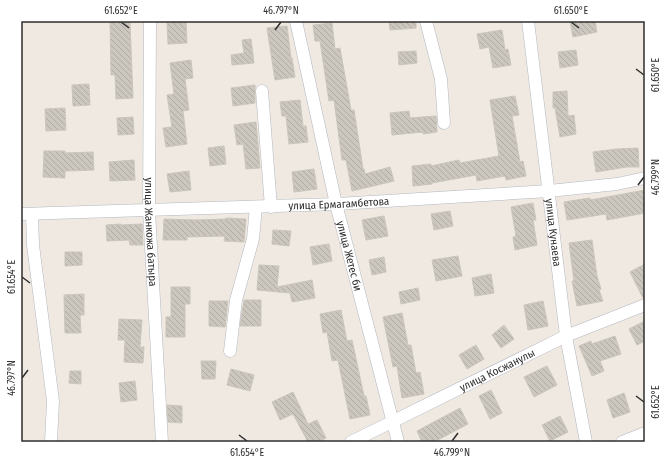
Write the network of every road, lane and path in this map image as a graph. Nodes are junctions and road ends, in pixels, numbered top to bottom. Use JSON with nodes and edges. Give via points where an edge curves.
{"nodes":[{"id":1,"x":150,"y":21,"type":"edge"},
{"id":2,"x":296,"y":21,"type":"edge"},
{"id":3,"x":426,"y":21,"type":"edge"},
{"id":4,"x":528,"y":21,"type":"edge"},
{"id":5,"x":262,"y":91,"type":"dead end"},
{"id":6,"x":444,"y":123,"type":"dead end"},
{"id":7,"x":645,"y":178,"type":"edge"},
{"id":8,"x":549,"y":191,"type":"junction"},
{"id":9,"x":337,"y":204,"type":"junction"},
{"id":10,"x":256,"y":207,"type":"junction"},
{"id":11,"x":272,"y":207,"type":"junction"},
{"id":12,"x":149,"y":211,"type":"junction"},
{"id":13,"x":26,"y":214,"type":"edge"},
{"id":14,"x":645,"y":305,"type":"edge"},
{"id":15,"x":566,"y":336,"type":"junction"},
{"id":16,"x":230,"y":351,"type":"dead end"},
{"id":17,"x":393,"y":422,"type":"junction"},
{"id":18,"x":645,"y":433,"type":"edge"},
{"id":19,"x":51,"y":442,"type":"edge"},
{"id":20,"x":162,"y":442,"type":"edge"},
{"id":21,"x":351,"y":442,"type":"edge"},
{"id":22,"x":398,"y":442,"type":"edge"},
{"id":23,"x":586,"y":442,"type":"edge"},
{"id":24,"x":622,"y":442,"type":"edge"}],
"edges":[{"from":1,"to":12,"type":"street","name":"улица Жанкожа батыра"},
{"from":2,"to":9,"type":"street","name":"улица Жетес би"},
{"from":3,"to":6,"type":"street","via":[[441,79]]},
{"from":4,"to":8,"type":"street","name":"улица Кунаева"},
{"from":5,"to":11,"type":"street"},
{"from":7,"to":8,"type":"street","name":"улица Ермагамбетова","via":[[617,184]]},
{"from":8,"to":9,"type":"street","name":"улица Ермагамбетова"},
{"from":8,"to":15,"type":"street","name":"улица Кунаева"},
{"from":9,"to":11,"type":"street","name":"улица Ермагамбетова"},
{"from":9,"to":17,"type":"street","name":"улица Жетес би"},
{"from":10,"to":11,"type":"street","name":"улица Ермагамбетова"},
{"from":10,"to":12,"type":"street","name":"улица Ермагамбетова"},
{"from":10,"to":16,"type":"street","via":[[253,239],[236,300]]},
{"from":12,"to":13,"type":"street","name":"улица Ермагамбетова"},
{"from":12,"to":20,"type":"street","name":"улица Жанкожа батыра"},
{"from":13,"to":19,"type":"street","via":[[33,245],[53,401]]},
{"from":14,"to":15,"type":"street","name":"улица Косжанулы"},
{"from":15,"to":17,"type":"street","name":"улица Косжанулы"},
{"from":15,"to":23,"type":"street","name":"улица Кунаева"},
{"from":17,"to":21,"type":"street","name":"улица Косжанулы"},
{"from":17,"to":22,"type":"street","name":"улица Жетес би"},
{"from":18,"to":24,"type":"street"}]}
